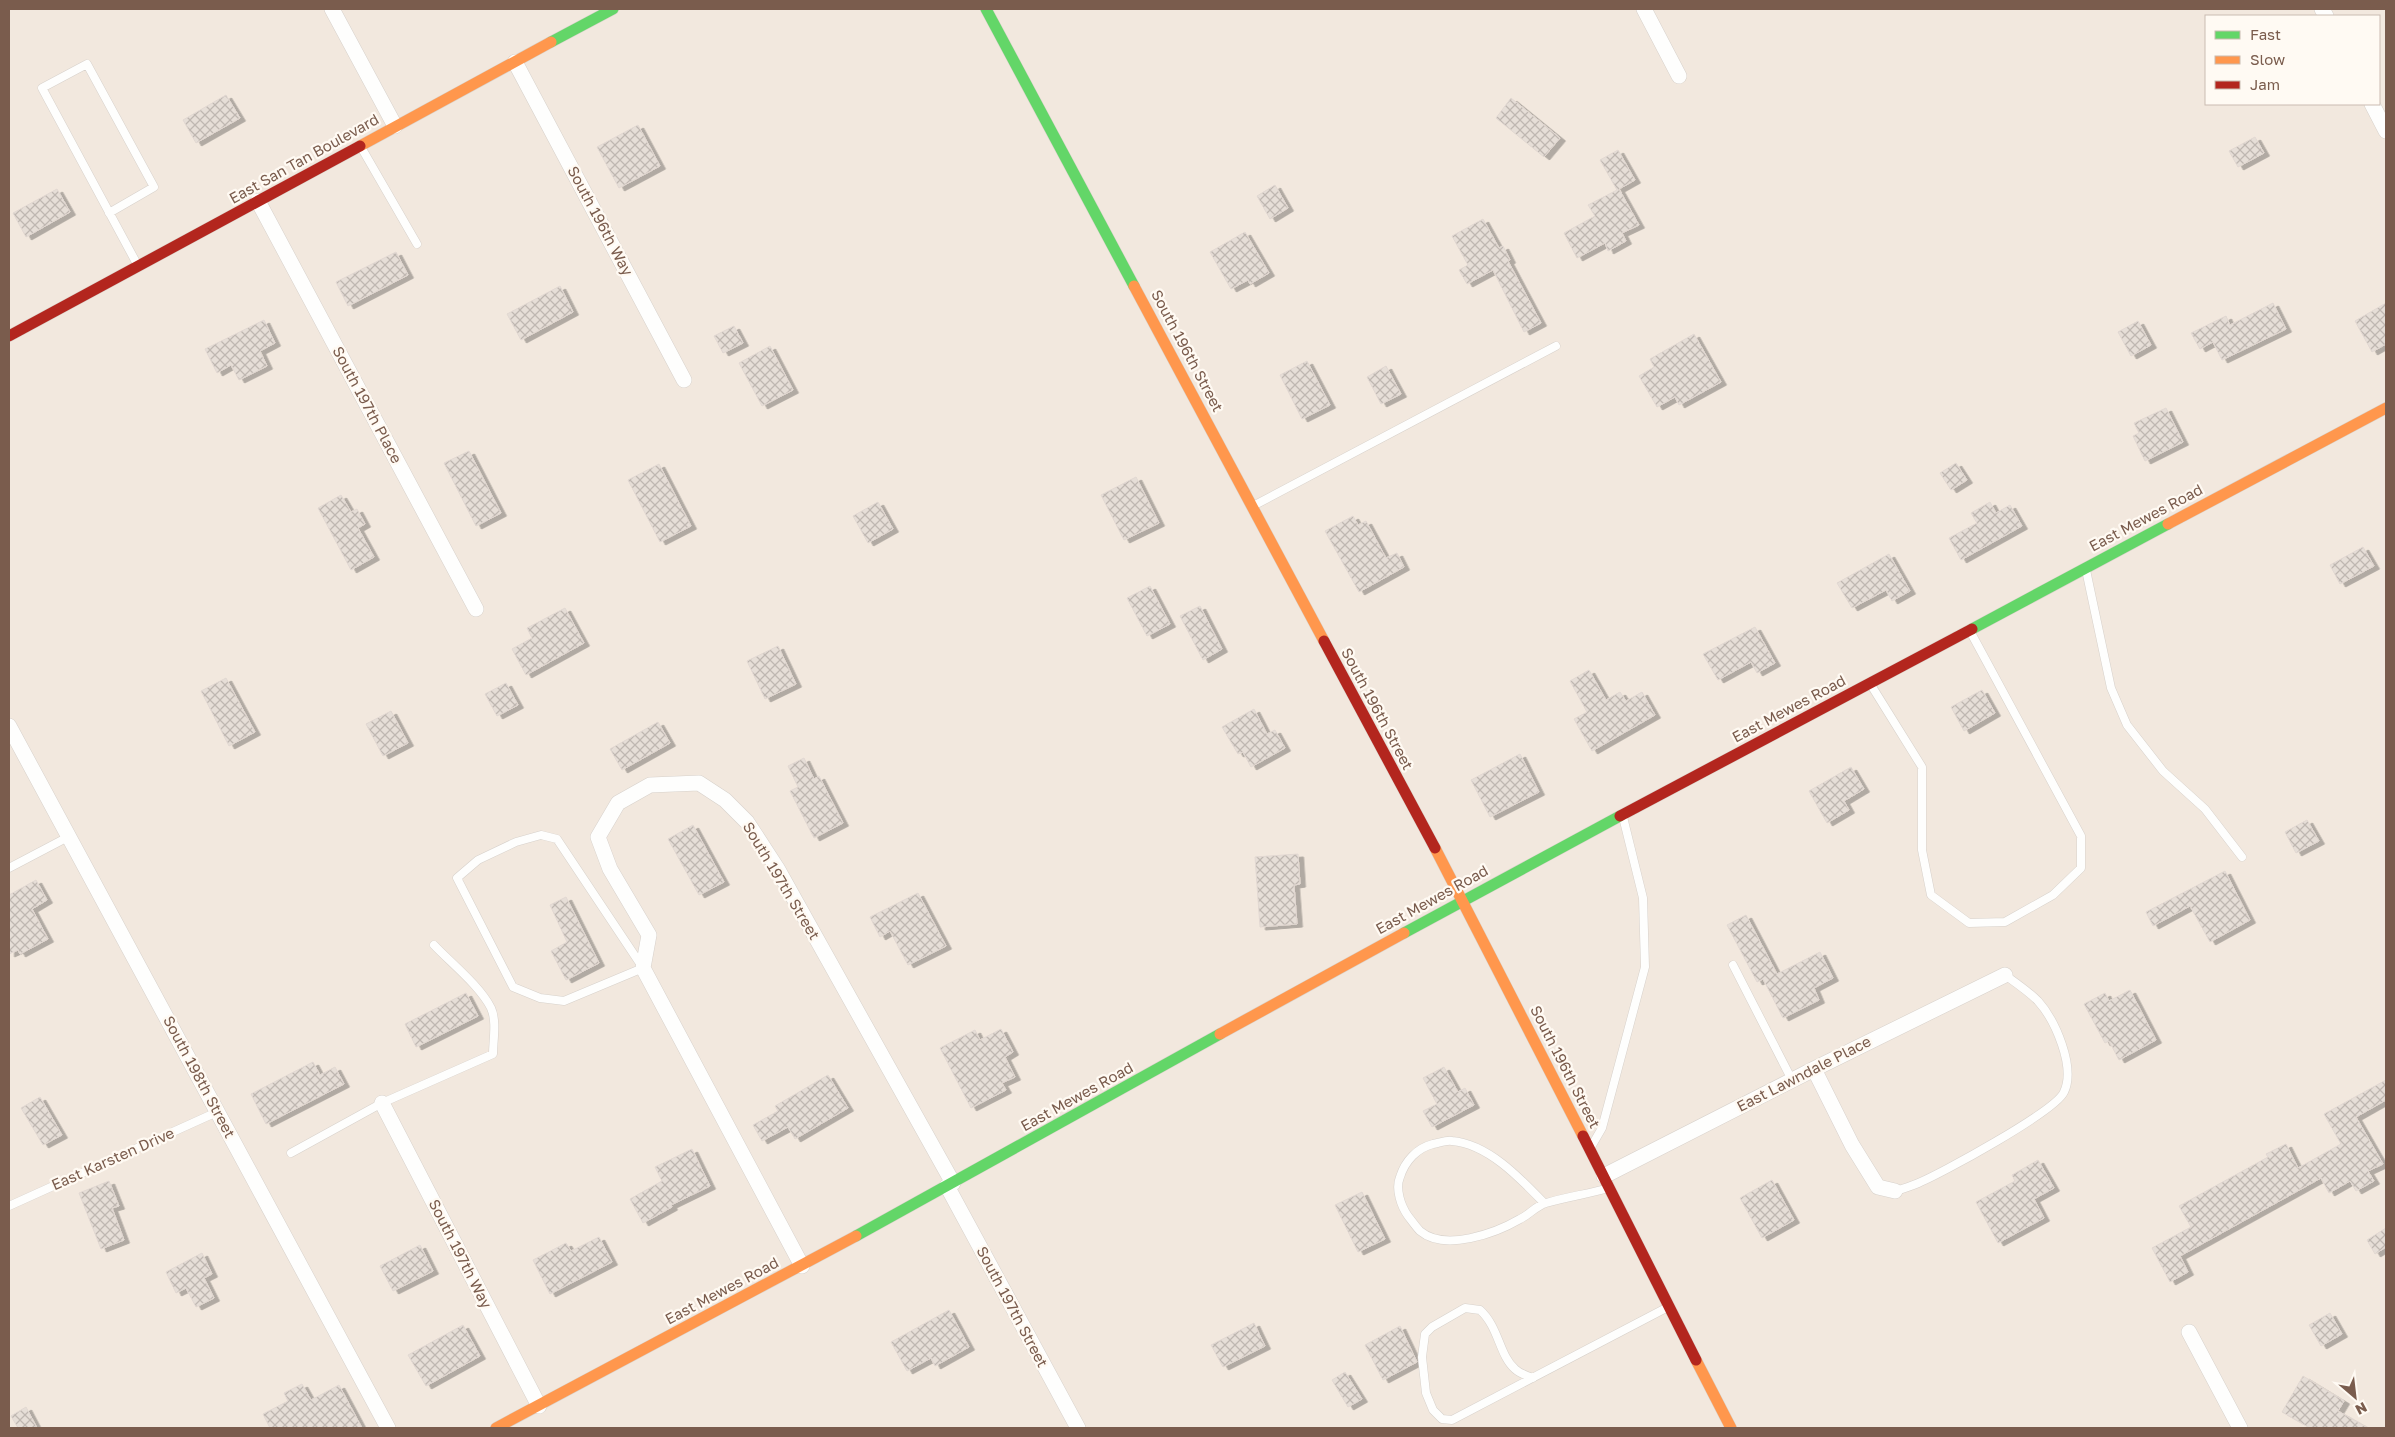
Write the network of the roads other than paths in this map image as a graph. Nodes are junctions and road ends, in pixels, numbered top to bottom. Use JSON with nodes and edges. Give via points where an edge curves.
{"nodes":[{"id":1,"x":332,"y":9,"type":"edge"},
{"id":2,"x":614,"y":9,"type":"edge"},
{"id":3,"x":986,"y":9,"type":"edge"},
{"id":4,"x":1644,"y":9,"type":"edge"},
{"id":5,"x":515,"y":62,"type":"junction"},
{"id":6,"x":1679,"y":76,"type":"dead end"},
{"id":7,"x":2373,"y":105,"type":"edge"},
{"id":8,"x":394,"y":126,"type":"junction"},
{"id":9,"x":2386,"y":131,"type":"edge"},
{"id":10,"x":360,"y":146,"type":"junction"},
{"id":11,"x":258,"y":201,"type":"junction"},
{"id":12,"x":109,"y":212,"type":"junction"},
{"id":13,"x":416,"y":244,"type":"dead end"},
{"id":14,"x":138,"y":266,"type":"junction"},
{"id":15,"x":9,"y":336,"type":"edge"},
{"id":16,"x":1556,"y":346,"type":"dead end"},
{"id":17,"x":684,"y":380,"type":"dead end"},
{"id":18,"x":2386,"y":408,"type":"edge"},
{"id":19,"x":1252,"y":506,"type":"junction"},
{"id":20,"x":2085,"y":568,"type":"junction"},
{"id":21,"x":476,"y":609,"type":"dead end"},
{"id":22,"x":1969,"y":630,"type":"junction"},
{"id":23,"x":1870,"y":683,"type":"junction"},
{"id":24,"x":9,"y":726,"type":"edge"},
{"id":25,"x":1622,"y":815,"type":"junction"},
{"id":26,"x":68,"y":837,"type":"junction"},
{"id":27,"x":2242,"y":858,"type":"dead end"},
{"id":28,"x":9,"y":868,"type":"edge"},
{"id":29,"x":1463,"y":900,"type":"junction"},
{"id":30,"x":434,"y":945,"type":"dead end"},
{"id":31,"x":1732,"y":964,"type":"dead end"},
{"id":32,"x":643,"y":968,"type":"junction"},
{"id":33,"x":2005,"y":976,"type":"joint"},
{"id":34,"x":1814,"y":1069,"type":"junction"},
{"id":35,"x":1792,"y":1080,"type":"junction"},
{"id":36,"x":382,"y":1103,"type":"junction"},
{"id":37,"x":217,"y":1112,"type":"junction"},
{"id":38,"x":1590,"y":1149,"type":"junction"},
{"id":39,"x":291,"y":1153,"type":"dead end"},
{"id":40,"x":1607,"y":1182,"type":"junction"},
{"id":41,"x":950,"y":1184,"type":"junction"},
{"id":42,"x":1894,"y":1191,"type":"joint"},
{"id":43,"x":1544,"y":1203,"type":"junction"},
{"id":44,"x":9,"y":1206,"type":"edge"},
{"id":45,"x":802,"y":1266,"type":"junction"},
{"id":46,"x":1670,"y":1306,"type":"junction"},
{"id":47,"x":2189,"y":1332,"type":"dead end"},
{"id":48,"x":1532,"y":1378,"type":"junction"},
{"id":49,"x":539,"y":1406,"type":"junction"},
{"id":50,"x":1727,"y":1427,"type":"edge"},
{"id":51,"x":388,"y":1428,"type":"edge"},
{"id":52,"x":496,"y":1428,"type":"edge"},
{"id":53,"x":1078,"y":1428,"type":"edge"},
{"id":54,"x":2240,"y":1428,"type":"edge"}],
"edges":[{"from":1,"to":8,"type":"street"},
{"from":2,"to":5,"type":"street","name":"East San Tan Boulevard"},
{"from":3,"to":19,"type":"street","name":"South 196th Street"},
{"from":4,"to":6,"type":"street"},
{"from":5,"to":8,"type":"street","name":"East San Tan Boulevard"},
{"from":5,"to":17,"type":"street","name":"South 196th Way"},
{"from":7,"to":9,"type":"street"},
{"from":8,"to":10,"type":"street","name":"East San Tan Boulevard"},
{"from":10,"to":11,"type":"street","name":"East San Tan Boulevard"},
{"from":10,"to":13,"type":"lane"},
{"from":11,"to":14,"type":"street","name":"East San Tan Boulevard"},
{"from":11,"to":21,"type":"street","name":"South 197th Place"},
{"from":12,"to":12,"type":"lane","via":[[42,88],[87,64],[154,187]]},
{"from":12,"to":14,"type":"lane"},
{"from":14,"to":15,"type":"street","name":"East San Tan Boulevard"},
{"from":16,"to":19,"type":"lane"},
{"from":18,"to":20,"type":"street","name":"East Mewes Road"},
{"from":19,"to":29,"type":"street","name":"South 196th Street"},
{"from":20,"to":22,"type":"street","name":"East Mewes Road"},
{"from":20,"to":27,"type":"lane","via":[[2111,688],[2127,725],[2163,771],[2205,809]]},
{"from":22,"to":23,"type":"street","name":"East Mewes Road"},
{"from":22,"to":23,"type":"lane","via":[[2082,836],[2081,868],[2052,895],[2005,922],[1970,923],[1931,895],[1922,850],[1922,767]]},
{"from":23,"to":25,"type":"street","name":"East Mewes Road"},
{"from":24,"to":26,"type":"street","name":"South 198th Street"},
{"from":25,"to":29,"type":"street","name":"East Mewes Road"},
{"from":25,"to":38,"type":"lane","via":[[1643,898],[1646,967],[1602,1128]]},
{"from":26,"to":28,"type":"lane"},
{"from":26,"to":37,"type":"street","name":"South 198th Street"},
{"from":29,"to":38,"type":"street","name":"South 196th Street"},
{"from":29,"to":41,"type":"street","name":"East Mewes Road"},
{"from":30,"to":36,"type":"lane","via":[[491,1009],[493,1054]]},
{"from":31,"to":35,"type":"lane"},
{"from":32,"to":32,"type":"lane","via":[[564,1001],[540,998],[514,987],[457,878],[478,860],[516,842],[541,835],[557,838]]},
{"from":32,"to":41,"type":"street","name":"South 197th Street","via":[[649,935],[610,869],[598,837],[618,803],[650,785],[699,783],[742,816],[762,845]]},
{"from":32,"to":45,"type":"street"},
{"from":33,"to":34,"type":"street","name":"East Lawndale Place"},
{"from":33,"to":42,"type":"lane","via":[[2040,1003],[2063,1045],[2068,1071],[2064,1093],[2048,1109],[1943,1171]]},
{"from":34,"to":35,"type":"street","name":"East Lawndale Place"},
{"from":34,"to":42,"type":"street","via":[[1852,1145],[1878,1187]]},
{"from":35,"to":40,"type":"street","name":"East Lawndale Place"},
{"from":36,"to":39,"type":"lane"},
{"from":36,"to":49,"type":"street","name":"South 197th Way"},
{"from":37,"to":44,"type":"lane","name":"East Karsten Drive"},
{"from":37,"to":51,"type":"street","name":"South 198th Street"},
{"from":38,"to":40,"type":"street","name":"South 196th Street"},
{"from":40,"to":43,"type":"lane"},
{"from":40,"to":46,"type":"street","name":"South 196th Street"},
{"from":41,"to":45,"type":"street","name":"East Mewes Road"},
{"from":41,"to":53,"type":"street","name":"South 197th Street"},
{"from":43,"to":43,"type":"lane","via":[[1530,1214],[1487,1235],[1461,1239],[1432,1238],[1420,1231],[1406,1213],[1398,1194],[1399,1178],[1412,1155],[1426,1146],[1450,1141],[1472,1145],[1492,1157],[1524,1181]]},
{"from":45,"to":49,"type":"street","name":"East Mewes Road"},
{"from":46,"to":48,"type":"lane"},
{"from":46,"to":50,"type":"street","name":"South 196th Street"},
{"from":47,"to":54,"type":"street"},
{"from":48,"to":48,"type":"lane","via":[[1452,1420],[1442,1419],[1433,1410],[1426,1393],[1422,1357],[1425,1334],[1465,1308],[1480,1310],[1496,1329],[1506,1357],[1515,1369]]},
{"from":49,"to":52,"type":"street","name":"East Mewes Road"}]}
